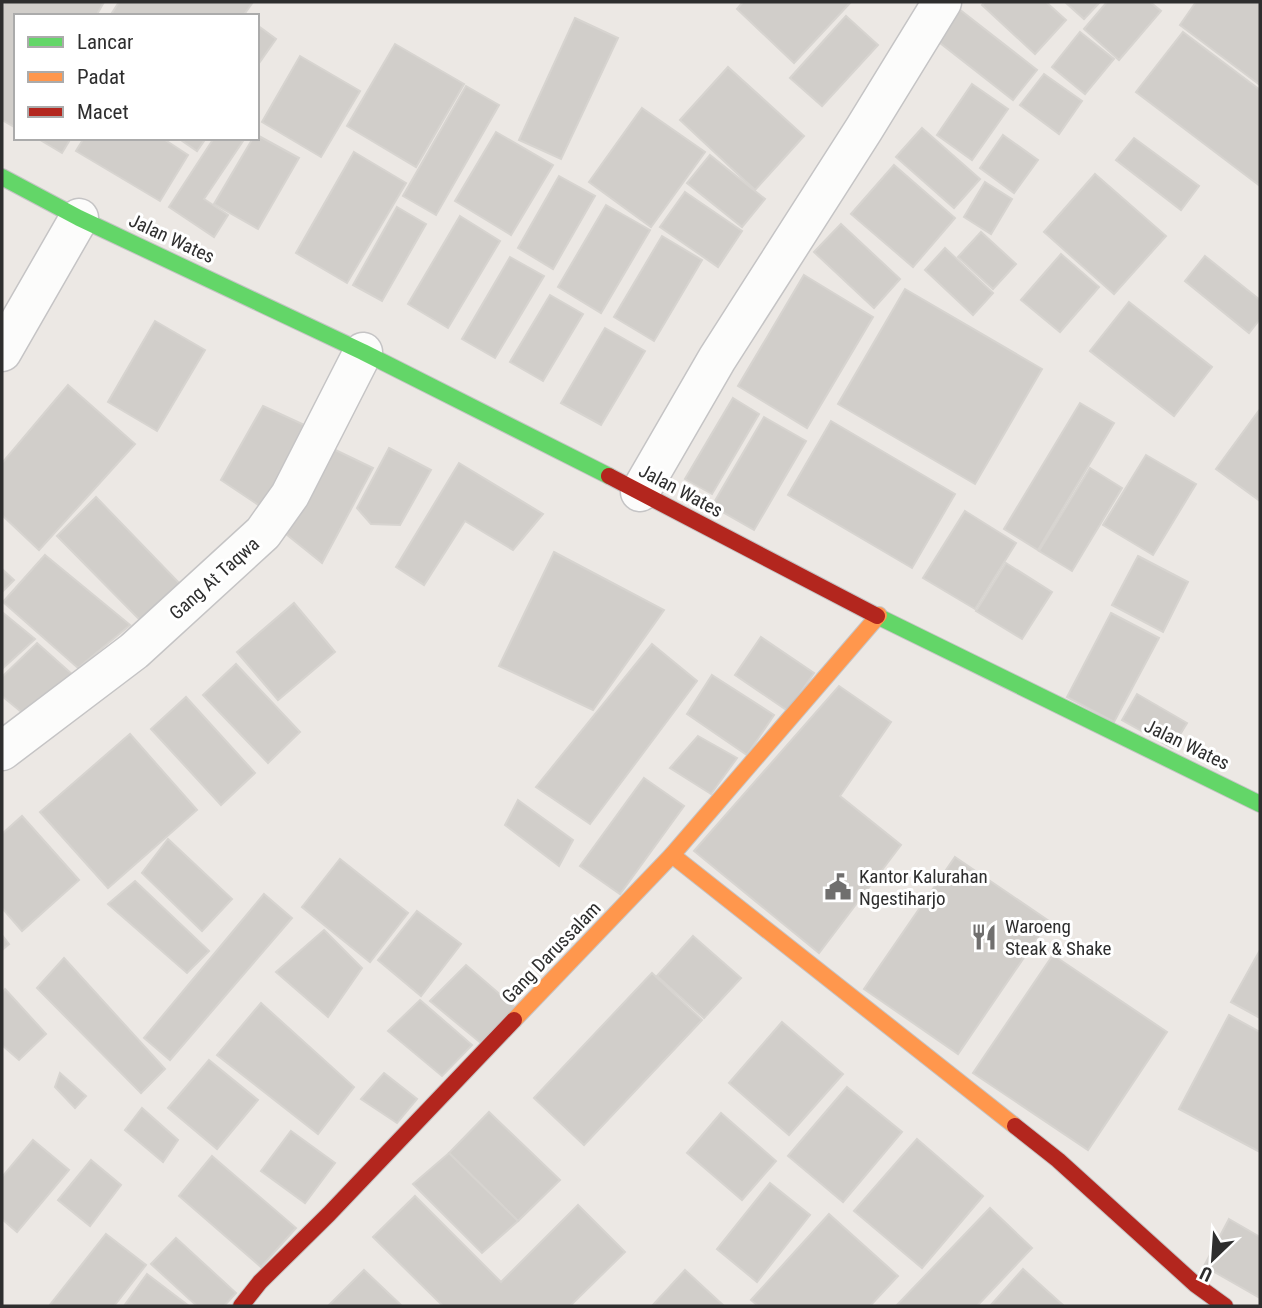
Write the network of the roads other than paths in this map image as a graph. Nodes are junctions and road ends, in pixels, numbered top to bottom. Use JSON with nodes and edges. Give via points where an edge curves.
{"nodes":[{"id":1,"x":942,"y":2,"type":"edge"},
{"id":2,"x":2,"y":177,"type":"edge"},
{"id":3,"x":79,"y":218,"type":"junction"},
{"id":4,"x":2,"y":352,"type":"edge"},
{"id":5,"x":363,"y":352,"type":"junction"},
{"id":6,"x":640,"y":492,"type":"junction"},
{"id":7,"x":878,"y":615,"type":"junction"},
{"id":8,"x":2,"y":751,"type":"edge"},
{"id":9,"x":1260,"y":804,"type":"edge"},
{"id":10,"x":672,"y":855,"type":"junction"},
{"id":11,"x":241,"y":1306,"type":"edge"},
{"id":12,"x":1226,"y":1306,"type":"edge"}],
"edges":[{"from":1,"to":6,"type":"street","via":[[717,359]]},
{"from":2,"to":3,"type":"street","name":"Jalan Wates"},
{"from":3,"to":4,"type":"street"},
{"from":3,"to":5,"type":"street","name":"Jalan Wates"},
{"from":5,"to":6,"type":"street","name":"Jalan Wates"},
{"from":5,"to":8,"type":"street","name":"Gang At Taqwa","via":[[290,495],[263,533],[134,651]]},
{"from":6,"to":7,"type":"street","name":"Jalan Wates"},
{"from":7,"to":9,"type":"street","name":"Jalan Wates"},
{"from":7,"to":10,"type":"street","name":"Gang Darussalam"},
{"from":10,"to":11,"type":"street","name":"Gang Darussalam"},
{"from":10,"to":12,"type":"street","via":[[1058,1160],[1196,1285]]}]}
